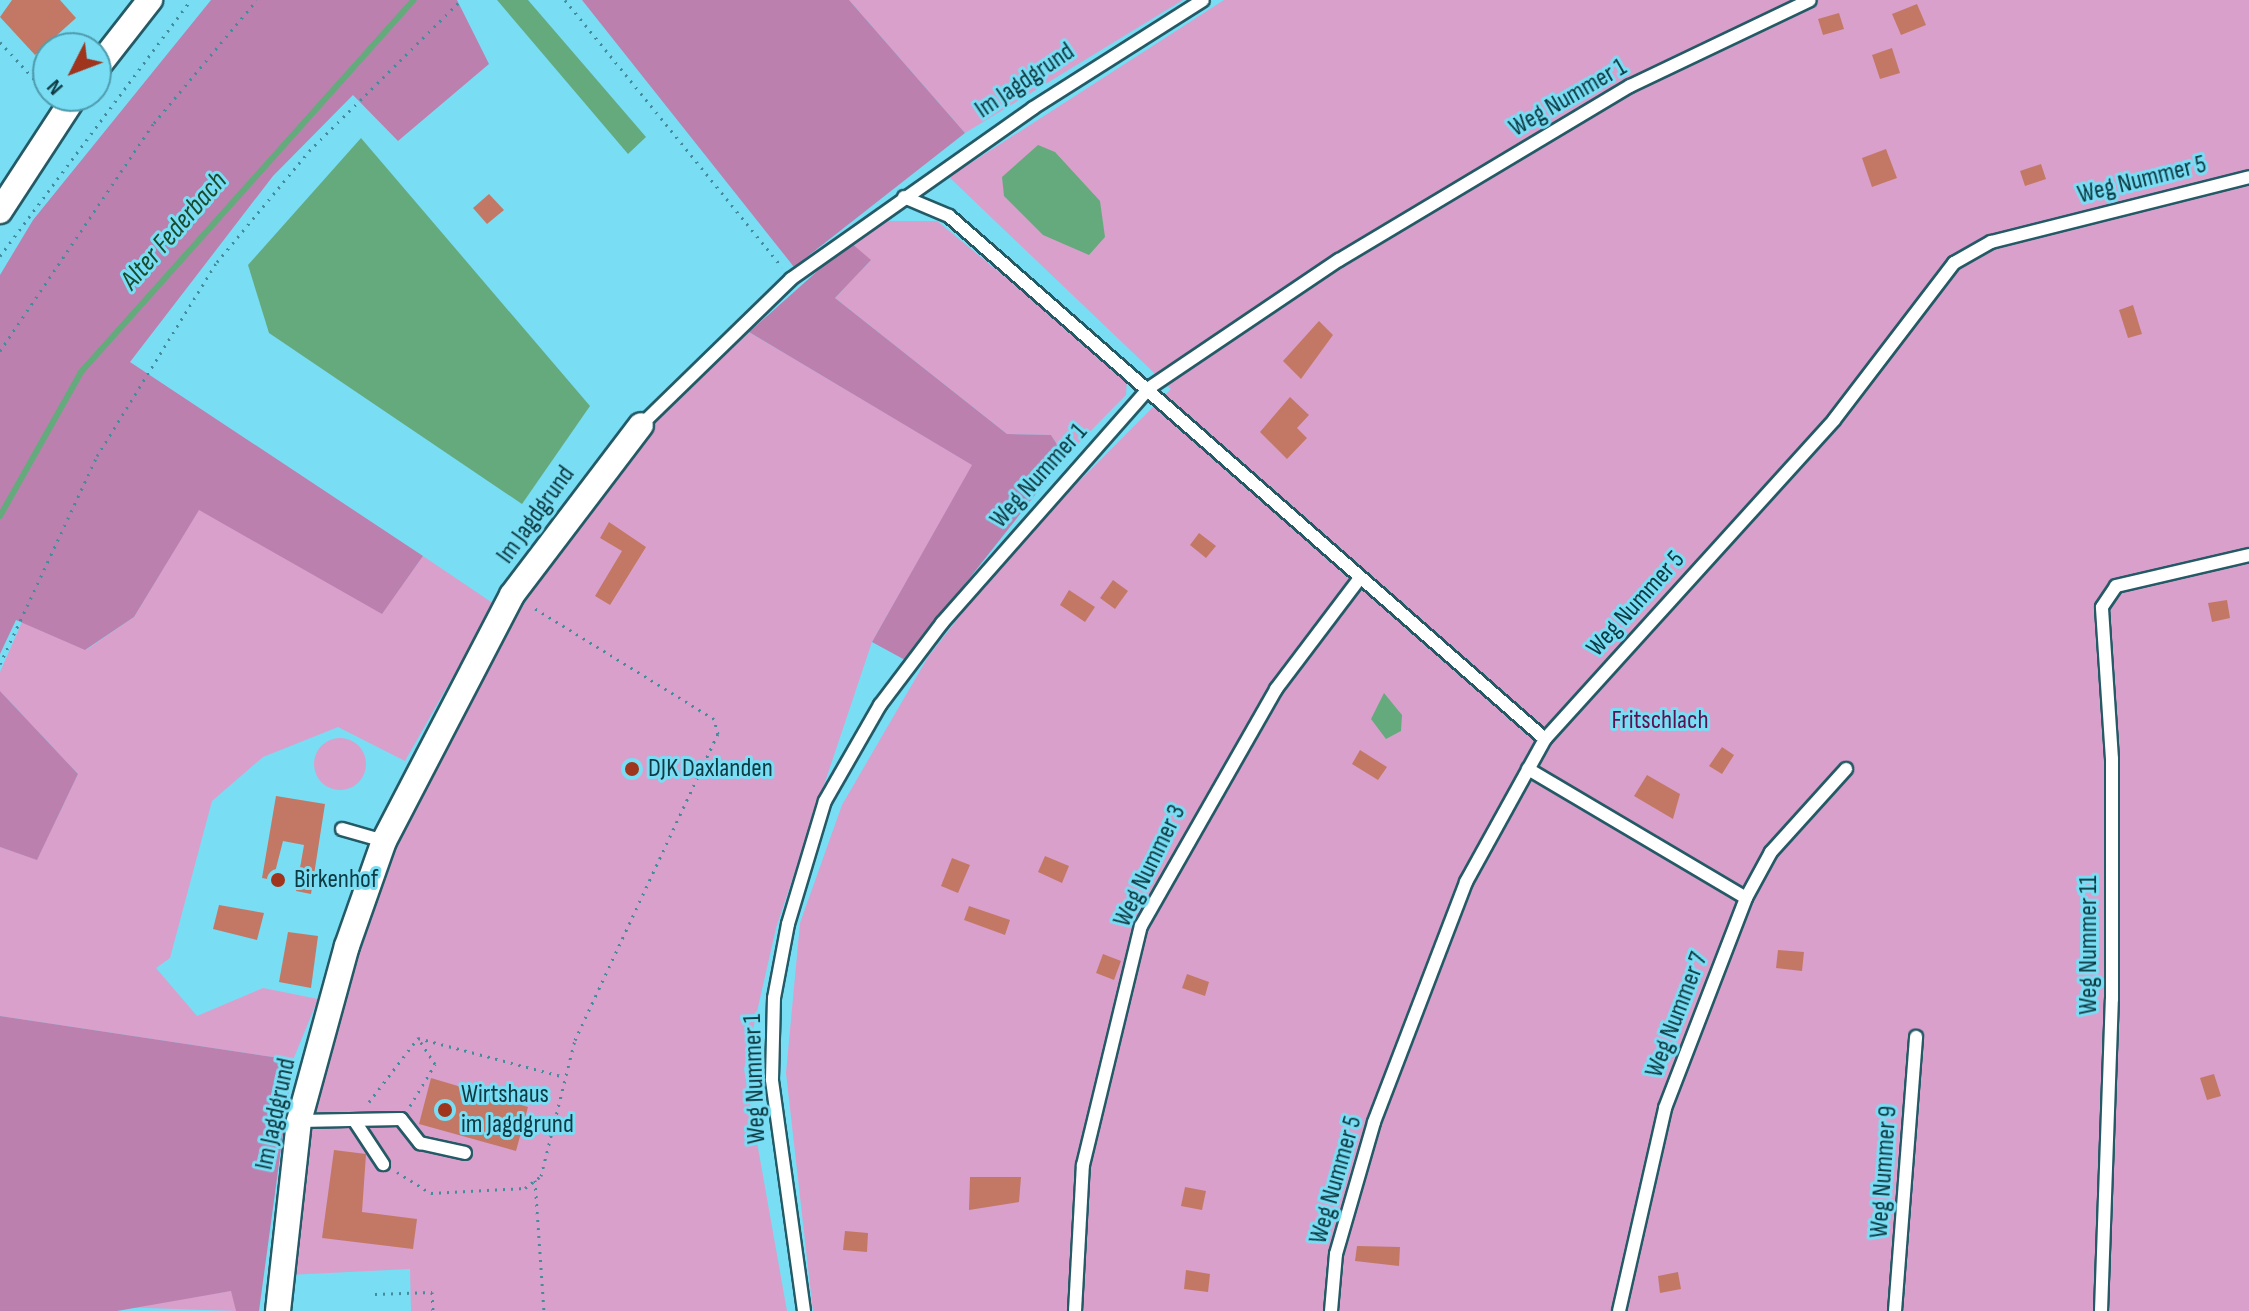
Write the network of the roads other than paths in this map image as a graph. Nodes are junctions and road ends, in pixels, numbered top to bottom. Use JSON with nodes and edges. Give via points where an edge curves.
{"nodes":[{"id":1,"x":150,"y":0,"type":"edge"},
{"id":2,"x":1203,"y":0,"type":"edge"},
{"id":3,"x":1810,"y":0,"type":"edge"},
{"id":4,"x":112,"y":49,"type":"edge"},
{"id":5,"x":65,"y":112,"type":"edge"},
{"id":6,"x":2249,"y":177,"type":"edge"},
{"id":7,"x":904,"y":197,"type":"junction"},
{"id":8,"x":0,"y":211,"type":"edge"},
{"id":9,"x":1149,"y":388,"type":"junction"},
{"id":10,"x":641,"y":425,"type":"joint"},
{"id":11,"x":2249,"y":555,"type":"edge"},
{"id":12,"x":1360,"y":578,"type":"junction"},
{"id":13,"x":1545,"y":739,"type":"junction"},
{"id":14,"x":1528,"y":769,"type":"junction"},
{"id":15,"x":1846,"y":769,"type":"dead end"},
{"id":16,"x":342,"y":829,"type":"dead end"},
{"id":17,"x":384,"y":841,"type":"junction"},
{"id":18,"x":1746,"y":898,"type":"junction"},
{"id":19,"x":1916,"y":1037,"type":"dead end"},
{"id":20,"x":354,"y":1120,"type":"junction"},
{"id":21,"x":299,"y":1121,"type":"junction"},
{"id":22,"x":465,"y":1153,"type":"dead end"},
{"id":23,"x":383,"y":1164,"type":"road end"},
{"id":24,"x":278,"y":1311,"type":"edge"},
{"id":25,"x":804,"y":1311,"type":"edge"},
{"id":26,"x":1075,"y":1311,"type":"edge"},
{"id":27,"x":1331,"y":1311,"type":"edge"},
{"id":28,"x":1619,"y":1311,"type":"edge"},
{"id":29,"x":1895,"y":1311,"type":"edge"},
{"id":30,"x":2101,"y":1311,"type":"edge"}],
"edges":[{"from":1,"to":4,"type":"street"},
{"from":2,"to":7,"type":"lane","name":"Im Jagdgrund"},
{"from":3,"to":9,"type":"lane","name":"Weg Nummer 1","via":[[1630,86],[1339,260]]},
{"from":5,"to":8,"type":"street"},
{"from":6,"to":13,"type":"lane","name":"Weg Nummer 5","via":[[1991,242],[1954,263],[1834,420]]},
{"from":7,"to":9,"type":"lane","via":[[949,216]]},
{"from":7,"to":10,"type":"lane","name":"Im Jagdgrund","via":[[791,279]]},
{"from":9,"to":12,"type":"lane"},
{"from":9,"to":25,"type":"lane","name":"Weg Nummer 1","via":[[942,623],[880,705],[825,801],[774,998],[772,1079]]},
{"from":10,"to":17,"type":"street","name":"Im Jagdgrund","via":[[512,595]]},
{"from":11,"to":30,"type":"lane","name":"Weg Nummer 11","via":[[2116,586],[2102,607],[2112,759],[2112,999]]},
{"from":12,"to":13,"type":"lane"},
{"from":12,"to":26,"type":"lane","name":"Weg Nummer 3","via":[[1276,689],[1141,926],[1083,1165]]},
{"from":13,"to":14,"type":"lane","name":"Weg Nummer 5"},
{"from":14,"to":18,"type":"lane"},
{"from":14,"to":27,"type":"lane","name":"Weg Nummer 5","via":[[1466,882],[1374,1122],[1336,1254]]},
{"from":15,"to":18,"type":"lane","name":"Weg Nummer 7","via":[[1771,852]]},
{"from":16,"to":17,"type":"lane"},
{"from":17,"to":21,"type":"street","name":"Im Jagdgrund"},
{"from":18,"to":28,"type":"lane","name":"Weg Nummer 7","via":[[1665,1108]]},
{"from":19,"to":29,"type":"lane","name":"Weg Nummer 9"},
{"from":20,"to":21,"type":"lane"},
{"from":20,"to":22,"type":"lane","via":[[401,1119],[420,1143]]},
{"from":20,"to":23,"type":"lane"},
{"from":21,"to":24,"type":"street","name":"Im Jagdgrund"}]}
